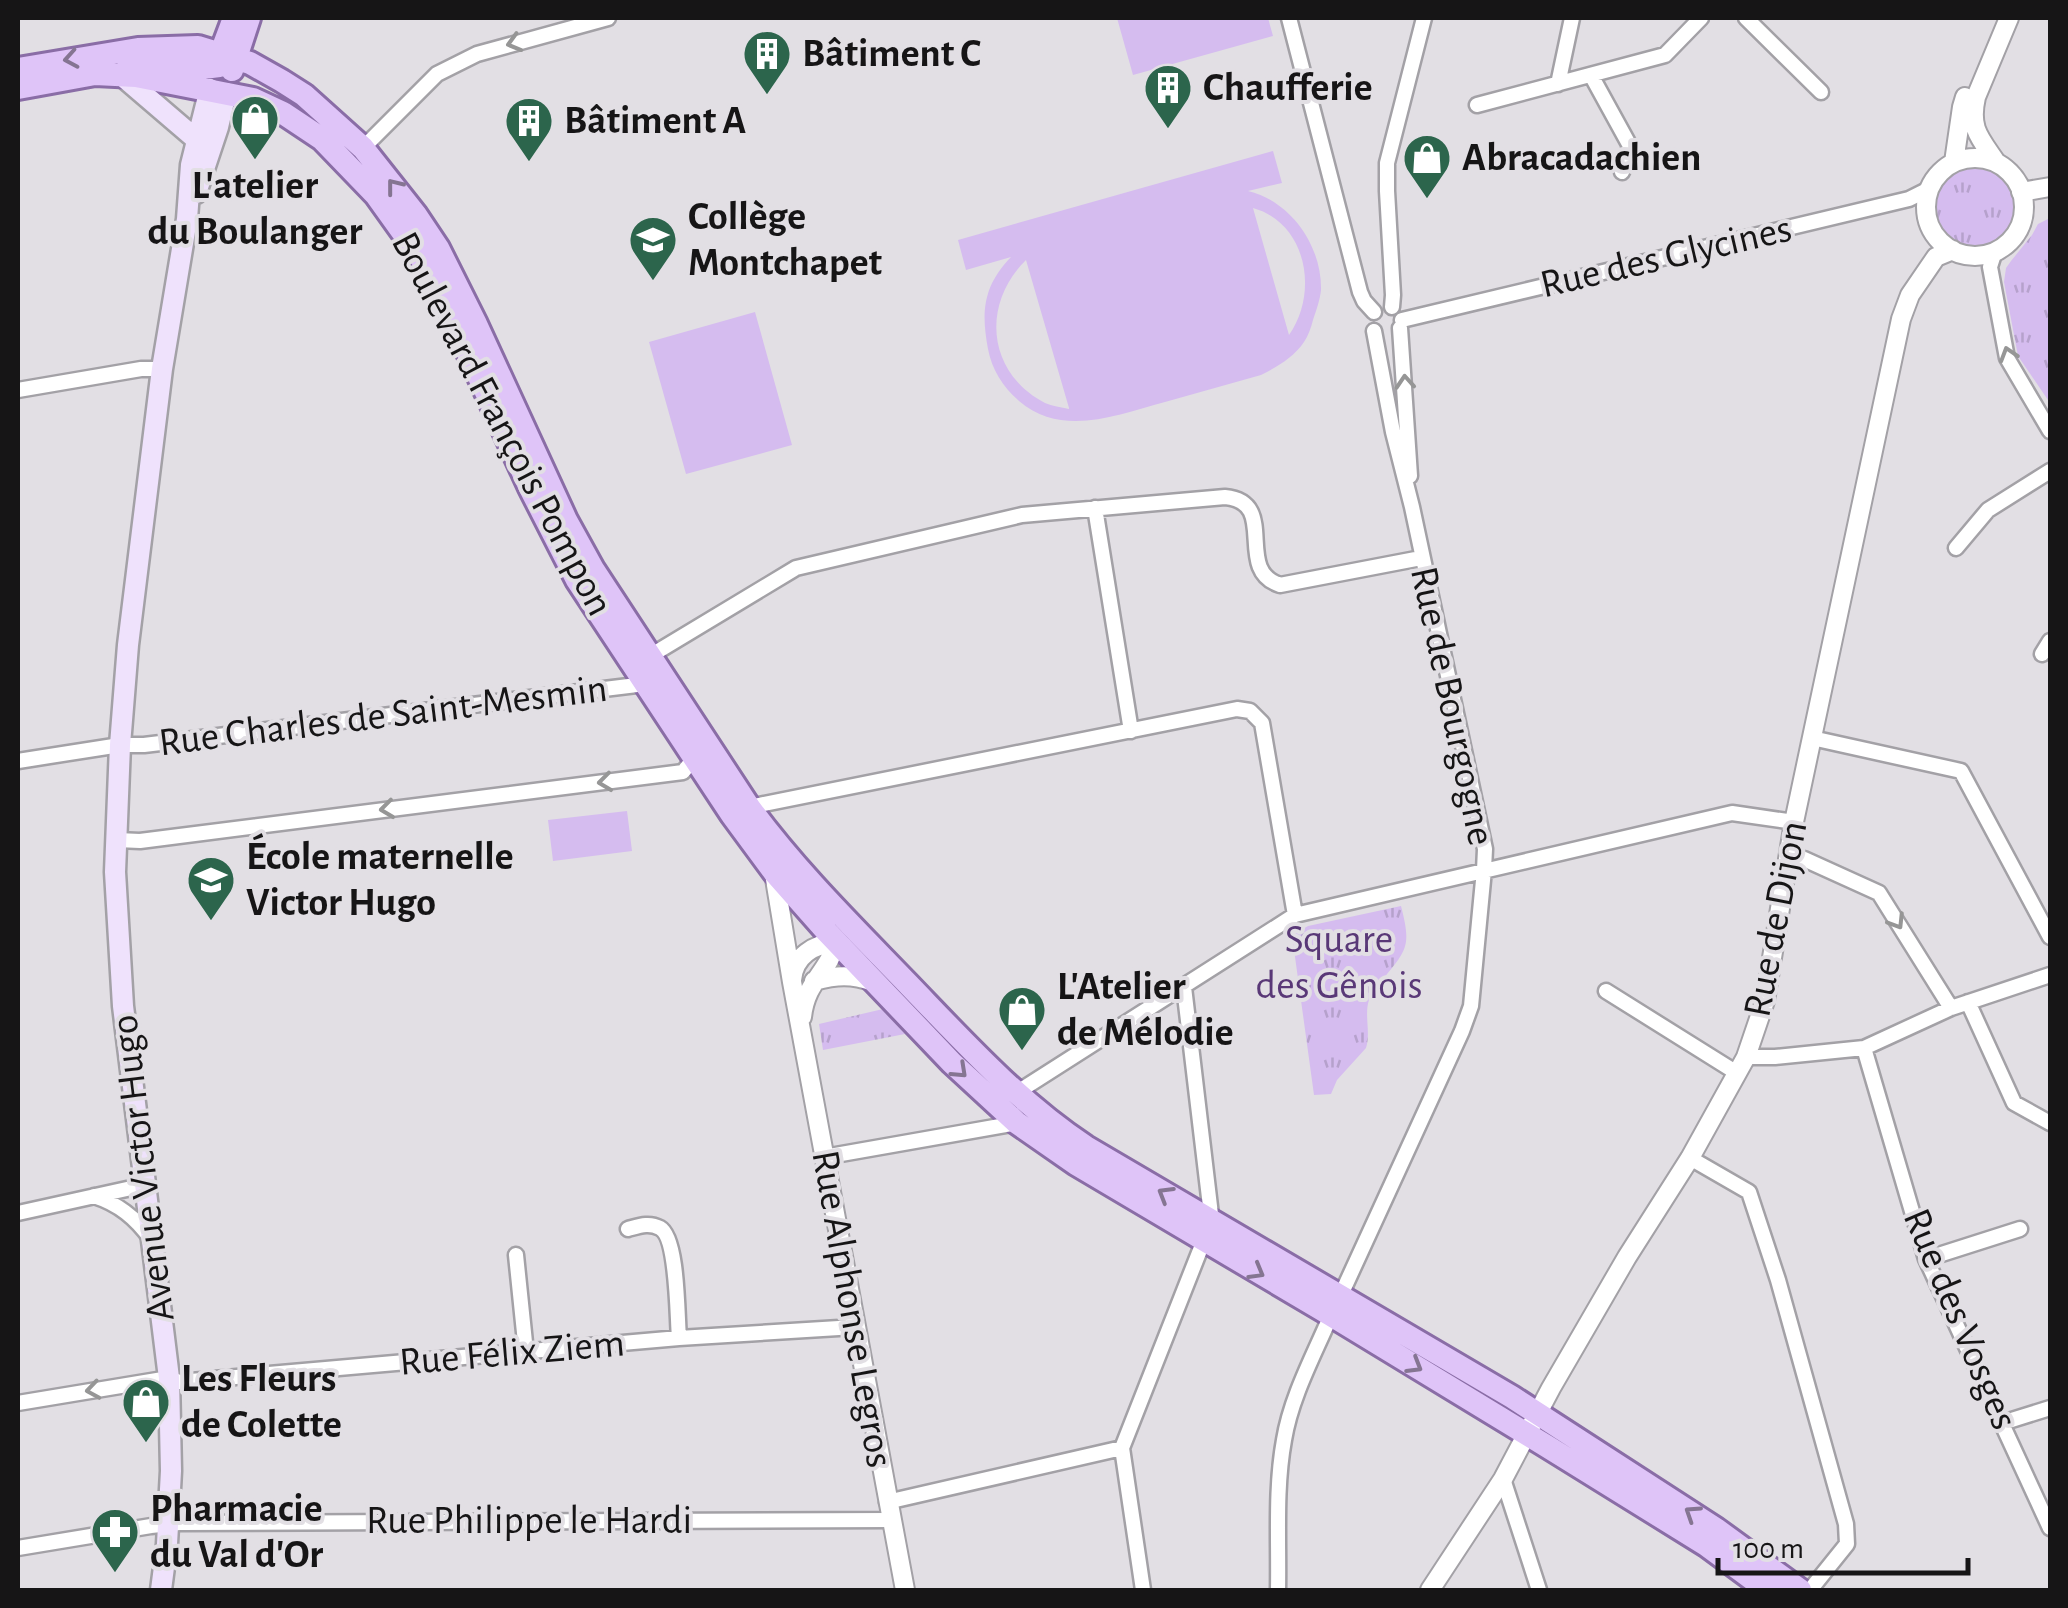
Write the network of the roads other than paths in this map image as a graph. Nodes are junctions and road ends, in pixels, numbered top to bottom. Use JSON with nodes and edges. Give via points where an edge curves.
{"nodes":[{"id":1,"x":234,"y":18,"type":"edge"},
{"id":2,"x":250,"y":18,"type":"edge"},
{"id":3,"x":608,"y":18,"type":"edge"},
{"id":4,"x":1289,"y":18,"type":"edge"},
{"id":5,"x":1424,"y":18,"type":"edge"},
{"id":6,"x":1572,"y":18,"type":"edge"},
{"id":7,"x":1701,"y":18,"type":"edge"},
{"id":8,"x":1746,"y":18,"type":"edge"},
{"id":9,"x":1996,"y":18,"type":"edge"},
{"id":10,"x":2009,"y":18,"type":"edge"},
{"id":11,"x":18,"y":69,"type":"edge"},
{"id":12,"x":223,"y":73,"type":"junction"},
{"id":13,"x":96,"y":74,"type":"junction"},
{"id":14,"x":120,"y":74,"type":"junction"},
{"id":15,"x":1591,"y":75,"type":"junction"},
{"id":16,"x":1558,"y":84,"type":"junction"},
{"id":17,"x":18,"y":88,"type":"edge"},
{"id":18,"x":1821,"y":92,"type":"dead end"},
{"id":19,"x":1478,"y":105,"type":"dead end"},
{"id":20,"x":197,"y":140,"type":"junction"},
{"id":21,"x":363,"y":148,"type":"junction"},
{"id":22,"x":1954,"y":162,"type":"junction"},
{"id":23,"x":1996,"y":162,"type":"junction"},
{"id":24,"x":1622,"y":172,"type":"dead end"},
{"id":25,"x":2050,"y":188,"type":"edge"},
{"id":26,"x":1929,"y":189,"type":"junction"},
{"id":27,"x":2021,"y":192,"type":"junction"},
{"id":28,"x":187,"y":219,"type":"junction"},
{"id":29,"x":1953,"y":250,"type":"junction"},
{"id":30,"x":1996,"y":251,"type":"junction"},
{"id":31,"x":1392,"y":307,"type":"junction"},
{"id":32,"x":1374,"y":312,"type":"junction"},
{"id":33,"x":1401,"y":324,"type":"junction"},
{"id":34,"x":1374,"y":331,"type":"junction"},
{"id":35,"x":162,"y":369,"type":"junction"},
{"id":36,"x":18,"y":390,"type":"edge"},
{"id":37,"x":2050,"y":432,"type":"edge"},
{"id":38,"x":2050,"y":471,"type":"edge"},
{"id":39,"x":1412,"y":507,"type":"junction"},
{"id":40,"x":1094,"y":508,"type":"junction"},
{"id":41,"x":1956,"y":548,"type":"dead end"},
{"id":42,"x":1421,"y":558,"type":"junction"},
{"id":43,"x":650,"y":656,"type":"junction"},
{"id":44,"x":645,"y":684,"type":"junction"},
{"id":45,"x":1131,"y":731,"type":"junction"},
{"id":46,"x":1812,"y":738,"type":"junction"},
{"id":47,"x":120,"y":745,"type":"junction"},
{"id":48,"x":695,"y":758,"type":"junction"},
{"id":49,"x":18,"y":760,"type":"edge"},
{"id":50,"x":749,"y":807,"type":"junction"},
{"id":51,"x":1794,"y":822,"type":"junction"},
{"id":52,"x":118,"y":840,"type":"junction"},
{"id":53,"x":1788,"y":856,"type":"junction"},
{"id":54,"x":1484,"y":870,"type":"junction"},
{"id":55,"x":774,"y":872,"type":"junction"},
{"id":56,"x":822,"y":896,"type":"junction"},
{"id":57,"x":1295,"y":914,"type":"junction"},
{"id":58,"x":2050,"y":936,"type":"edge"},
{"id":59,"x":836,"y":942,"type":"junction"},
{"id":60,"x":2050,"y":975,"type":"edge"},
{"id":61,"x":813,"y":981,"type":"junction"},
{"id":62,"x":792,"y":982,"type":"junction"},
{"id":63,"x":874,"y":982,"type":"junction"},
{"id":64,"x":1184,"y":987,"type":"junction"},
{"id":65,"x":1606,"y":990,"type":"dead end"},
{"id":66,"x":1968,"y":1002,"type":"junction"},
{"id":67,"x":1952,"y":1008,"type":"junction"},
{"id":68,"x":801,"y":1028,"type":"junction"},
{"id":69,"x":968,"y":1045,"type":"junction"},
{"id":70,"x":1864,"y":1048,"type":"junction"},
{"id":71,"x":1742,"y":1065,"type":"junction"},
{"id":72,"x":1016,"y":1093,"type":"junction"},
{"id":73,"x":2050,"y":1122,"type":"edge"},
{"id":74,"x":1017,"y":1123,"type":"junction"},
{"id":75,"x":824,"y":1157,"type":"junction"},
{"id":76,"x":1690,"y":1158,"type":"junction"},
{"id":77,"x":145,"y":1185,"type":"junction"},
{"id":78,"x":93,"y":1196,"type":"junction"},
{"id":79,"x":18,"y":1213,"type":"edge"},
{"id":80,"x":2020,"y":1229,"type":"dead end"},
{"id":81,"x":628,"y":1230,"type":"dead end"},
{"id":82,"x":1208,"y":1232,"type":"junction"},
{"id":83,"x":151,"y":1239,"type":"junction"},
{"id":84,"x":516,"y":1255,"type":"dead end"},
{"id":85,"x":1926,"y":1259,"type":"junction"},
{"id":86,"x":1336,"y":1306,"type":"junction"},
{"id":87,"x":855,"y":1326,"type":"junction"},
{"id":88,"x":679,"y":1338,"type":"junction"},
{"id":89,"x":526,"y":1352,"type":"junction"},
{"id":90,"x":169,"y":1378,"type":"junction"},
{"id":91,"x":18,"y":1402,"type":"edge"},
{"id":92,"x":2050,"y":1408,"type":"edge"},
{"id":93,"x":2002,"y":1423,"type":"junction"},
{"id":94,"x":1532,"y":1424,"type":"junction"},
{"id":95,"x":1122,"y":1448,"type":"junction"},
{"id":96,"x":1503,"y":1479,"type":"junction"},
{"id":97,"x":889,"y":1511,"type":"junction"},
{"id":98,"x":168,"y":1524,"type":"junction"},
{"id":99,"x":2050,"y":1528,"type":"edge"},
{"id":100,"x":18,"y":1548,"type":"edge"},
{"id":101,"x":161,"y":1590,"type":"edge"},
{"id":102,"x":905,"y":1590,"type":"edge"},
{"id":103,"x":1143,"y":1590,"type":"edge"},
{"id":104,"x":1278,"y":1590,"type":"edge"},
{"id":105,"x":1430,"y":1590,"type":"edge"},
{"id":106,"x":1538,"y":1590,"type":"edge"},
{"id":107,"x":1767,"y":1590,"type":"edge"},
{"id":108,"x":1800,"y":1590,"type":"edge"},
{"id":109,"x":1810,"y":1590,"type":"edge"}],
"edges":[{"from":1,"to":12,"type":"main road"},
{"from":2,"to":12,"type":"main road","name":"Avenue Victor Hugo"},
{"from":3,"to":21,"type":"street","one_way":true,"via":[[477,54],[436,74]]},
{"from":4,"to":32,"type":"street","via":[[1350,258]]},
{"from":5,"to":31,"type":"street","via":[[1388,163]]},
{"from":6,"to":16,"type":"street"},
{"from":7,"to":15,"type":"street","via":[[1665,55]]},
{"from":8,"to":18,"type":"street"},
{"from":9,"to":22,"type":"street","via":[[1962,107]]},
{"from":10,"to":23,"type":"street","via":[[1973,109],[1975,132]]},
{"from":12,"to":11,"type":"main road","one_way":true,"via":[[198,46],[110,52]]},
{"from":12,"to":13,"type":"main road","via":[[144,64]]},
{"from":12,"to":14,"type":"main road"},
{"from":12,"to":20,"type":"main road","name":"Avenue Victor Hugo"},
{"from":12,"to":21,"type":"main road","name":"Boulevard François Pompon","via":[[262,84],[341,128]]},
{"from":12,"to":28,"type":"main road","name":"Avenue Victor Hugo","via":[[206,168]]},
{"from":12,"to":44,"type":"main road","name":"Boulevard François Pompon","via":[[322,139],[398,223],[440,294],[564,556]]},
{"from":13,"to":14,"type":"main road"},
{"from":13,"to":17,"type":"main road"},
{"from":14,"to":20,"type":"main road"},
{"from":15,"to":16,"type":"street"},
{"from":15,"to":24,"type":"street","via":[[1630,146]]},
{"from":16,"to":19,"type":"street"},
{"from":20,"to":28,"type":"main road","name":"Avenue Victor Hugo"},
{"from":43,"to":21,"type":"main road","name":"Boulevard François Pompon","one_way":true,"via":[[566,520],[438,248]]},
{"from":22,"to":23,"type":"street"},
{"from":22,"to":26,"type":"street"},
{"from":23,"to":27,"type":"street"},
{"from":25,"to":27,"type":"street"},
{"from":26,"to":29,"type":"street","via":[[1929,224]]},
{"from":26,"to":33,"type":"street","name":"Rue des Glycines"},
{"from":27,"to":30,"type":"street","via":[[2019,226]]},
{"from":28,"to":35,"type":"main road","name":"Avenue Victor Hugo"},
{"from":29,"to":30,"type":"street"},
{"from":29,"to":46,"type":"street","name":"Rue de Dijon","via":[[1936,257],[1901,320]]},
{"from":37,"to":30,"type":"street","one_way":true,"via":[[2007,358],[1990,267]]},
{"from":31,"to":32,"type":"street"},
{"from":31,"to":33,"type":"street"},
{"from":32,"to":34,"type":"street","name":"Rue de Bourgogne"},
{"from":33,"to":34,"type":"street","via":[[1388,336]]},
{"from":39,"to":33,"type":"street","name":"Rue de Bourgogne","one_way":true},
{"from":34,"to":39,"type":"street","name":"Rue de Bourgogne"},
{"from":35,"to":36,"type":"street"},
{"from":35,"to":47,"type":"main road","name":"Avenue Victor Hugo"},
{"from":38,"to":41,"type":"street","via":[[1988,510]]},
{"from":39,"to":42,"type":"street","name":"Rue de Bourgogne"},
{"from":40,"to":42,"type":"street","via":[[1236,498],[1253,516],[1259,570],[1280,585]]},
{"from":40,"to":43,"type":"street","via":[[1022,515],[796,568]]},
{"from":40,"to":45,"type":"street"},
{"from":42,"to":54,"type":"street","name":"Rue de Bourgogne","via":[[1485,849]]},
{"from":43,"to":50,"type":"main road","name":"Boulevard François Pompon"},
{"from":44,"to":47,"type":"street","name":"Rue Charles de Saint-Mesmin"},
{"from":44,"to":48,"type":"main road","name":"Boulevard François Pompon"},
{"from":45,"to":50,"type":"street"},
{"from":45,"to":57,"type":"street","via":[[1237,709],[1262,723]]},
{"from":46,"to":51,"type":"street","name":"Rue de Dijon"},
{"from":46,"to":58,"type":"street","via":[[1961,771]]},
{"from":47,"to":49,"type":"street"},
{"from":47,"to":52,"type":"main road","name":"Avenue Victor Hugo"},
{"from":48,"to":52,"type":"street","one_way":true,"via":[[683,772]]},
{"from":48,"to":55,"type":"main road","name":"Boulevard François Pompon"},
{"from":50,"to":56,"type":"main road","name":"Boulevard François Pompon"},
{"from":51,"to":53,"type":"street","name":"Rue de Dijon"},
{"from":51,"to":54,"type":"street","via":[[1732,813]]},
{"from":52,"to":77,"type":"main road","name":"Avenue Victor Hugo","via":[[123,1006]]},
{"from":53,"to":67,"type":"street","one_way":true,"via":[[1879,893]]},
{"from":53,"to":71,"type":"street","name":"Rue de Dijon","via":[[1765,1001]]},
{"from":54,"to":57,"type":"street"},
{"from":54,"to":86,"type":"street","name":"Rue de Bourgogne","via":[[1472,1006]]},
{"from":55,"to":59,"type":"main road","name":"Boulevard François Pompon"},
{"from":55,"to":62,"type":"street","name":"Rue Alphonse Legros"},
{"from":56,"to":59,"type":"main road"},
{"from":56,"to":69,"type":"main road","name":"Boulevard François Pompon"},
{"from":57,"to":64,"type":"street"},
{"from":59,"to":61,"type":"street","name":"Rue Alphonse Legros"},
{"from":59,"to":62,"type":"street","via":[[803,955]]},
{"from":59,"to":63,"type":"main road","name":"Boulevard François Pompon"},
{"from":59,"to":69,"type":"main road","via":[[868,956],[918,1009]]},
{"from":60,"to":66,"type":"street"},
{"from":61,"to":63,"type":"street","via":[[842,974]]},
{"from":61,"to":68,"type":"street","name":"Rue Alphonse Legros"},
{"from":62,"to":68,"type":"street","name":"Rue Alphonse Legros"},
{"from":63,"to":74,"type":"main road","name":"Boulevard François Pompon","one_way":true},
{"from":64,"to":72,"type":"street"},
{"from":64,"to":82,"type":"street"},
{"from":65,"to":71,"type":"street"},
{"from":66,"to":67,"type":"street"},
{"from":66,"to":73,"type":"street","via":[[2014,1102]]},
{"from":67,"to":70,"type":"street"},
{"from":68,"to":75,"type":"street","name":"Rue Alphonse Legros"},
{"from":69,"to":72,"type":"main road","name":"Boulevard François Pompon"},
{"from":70,"to":71,"type":"street"},
{"from":70,"to":85,"type":"street","name":"Rue des Vosges"},
{"from":71,"to":76,"type":"street","name":"Rue de Dijon"},
{"from":82,"to":72,"type":"main road","name":"Boulevard François Pompon","one_way":true},
{"from":74,"to":75,"type":"street"},
{"from":74,"to":82,"type":"main road","name":"Boulevard François Pompon","via":[[1076,1164]]},
{"from":75,"to":87,"type":"street","name":"Rue Alphonse Legros"},
{"from":76,"to":94,"type":"street","name":"Rue de Dijon"},
{"from":76,"to":109,"type":"street","via":[[1749,1192],[1846,1524],[1847,1544]]},
{"from":77,"to":78,"type":"street"},
{"from":77,"to":83,"type":"main road","name":"Avenue Victor Hugo"},
{"from":78,"to":79,"type":"street"},
{"from":78,"to":83,"type":"street","via":[[126,1212]]},
{"from":80,"to":85,"type":"street"},
{"from":81,"to":88,"type":"street","via":[[647,1224],[668,1236]]},
{"from":82,"to":86,"type":"main road","name":"Boulevard François Pompon"},
{"from":82,"to":95,"type":"street"},
{"from":83,"to":90,"type":"main road","name":"Avenue Victor Hugo"},
{"from":84,"to":89,"type":"street"},
{"from":85,"to":93,"type":"street","name":"Rue des Vosges"},
{"from":86,"to":94,"type":"main road","name":"Boulevard François Pompon"},
{"from":86,"to":104,"type":"street","name":"Rue de Bourgogne","via":[[1284,1440]]},
{"from":87,"to":88,"type":"street","name":"Rue Félix Ziem"},
{"from":87,"to":97,"type":"street","name":"Rue Alphonse Legros"},
{"from":88,"to":89,"type":"street","name":"Rue Félix Ziem"},
{"from":89,"to":90,"type":"street","name":"Rue Félix Ziem"},
{"from":90,"to":91,"type":"street","name":"Rue Félix Ziem","one_way":true},
{"from":90,"to":98,"type":"main road","name":"Avenue Victor Hugo"},
{"from":92,"to":93,"type":"street"},
{"from":93,"to":99,"type":"street","name":"Rue des Vosges"},
{"from":94,"to":96,"type":"street","name":"Rue de Dijon"},
{"from":94,"to":107,"type":"main road"},
{"from":108,"to":94,"type":"main road","one_way":true,"via":[[1716,1529]]},
{"from":95,"to":97,"type":"street","name":"Rue Philippe le Hardi"},
{"from":95,"to":103,"type":"street"},
{"from":96,"to":105,"type":"street","name":"Rue de Dijon"},
{"from":96,"to":106,"type":"street"},
{"from":97,"to":98,"type":"street","name":"Rue Philippe le Hardi"},
{"from":97,"to":102,"type":"street","name":"Rue Alphonse Legros"},
{"from":98,"to":100,"type":"street","name":"Rue Philippe le Hardi"},
{"from":98,"to":101,"type":"main road","name":"Avenue Victor Hugo"}]}
